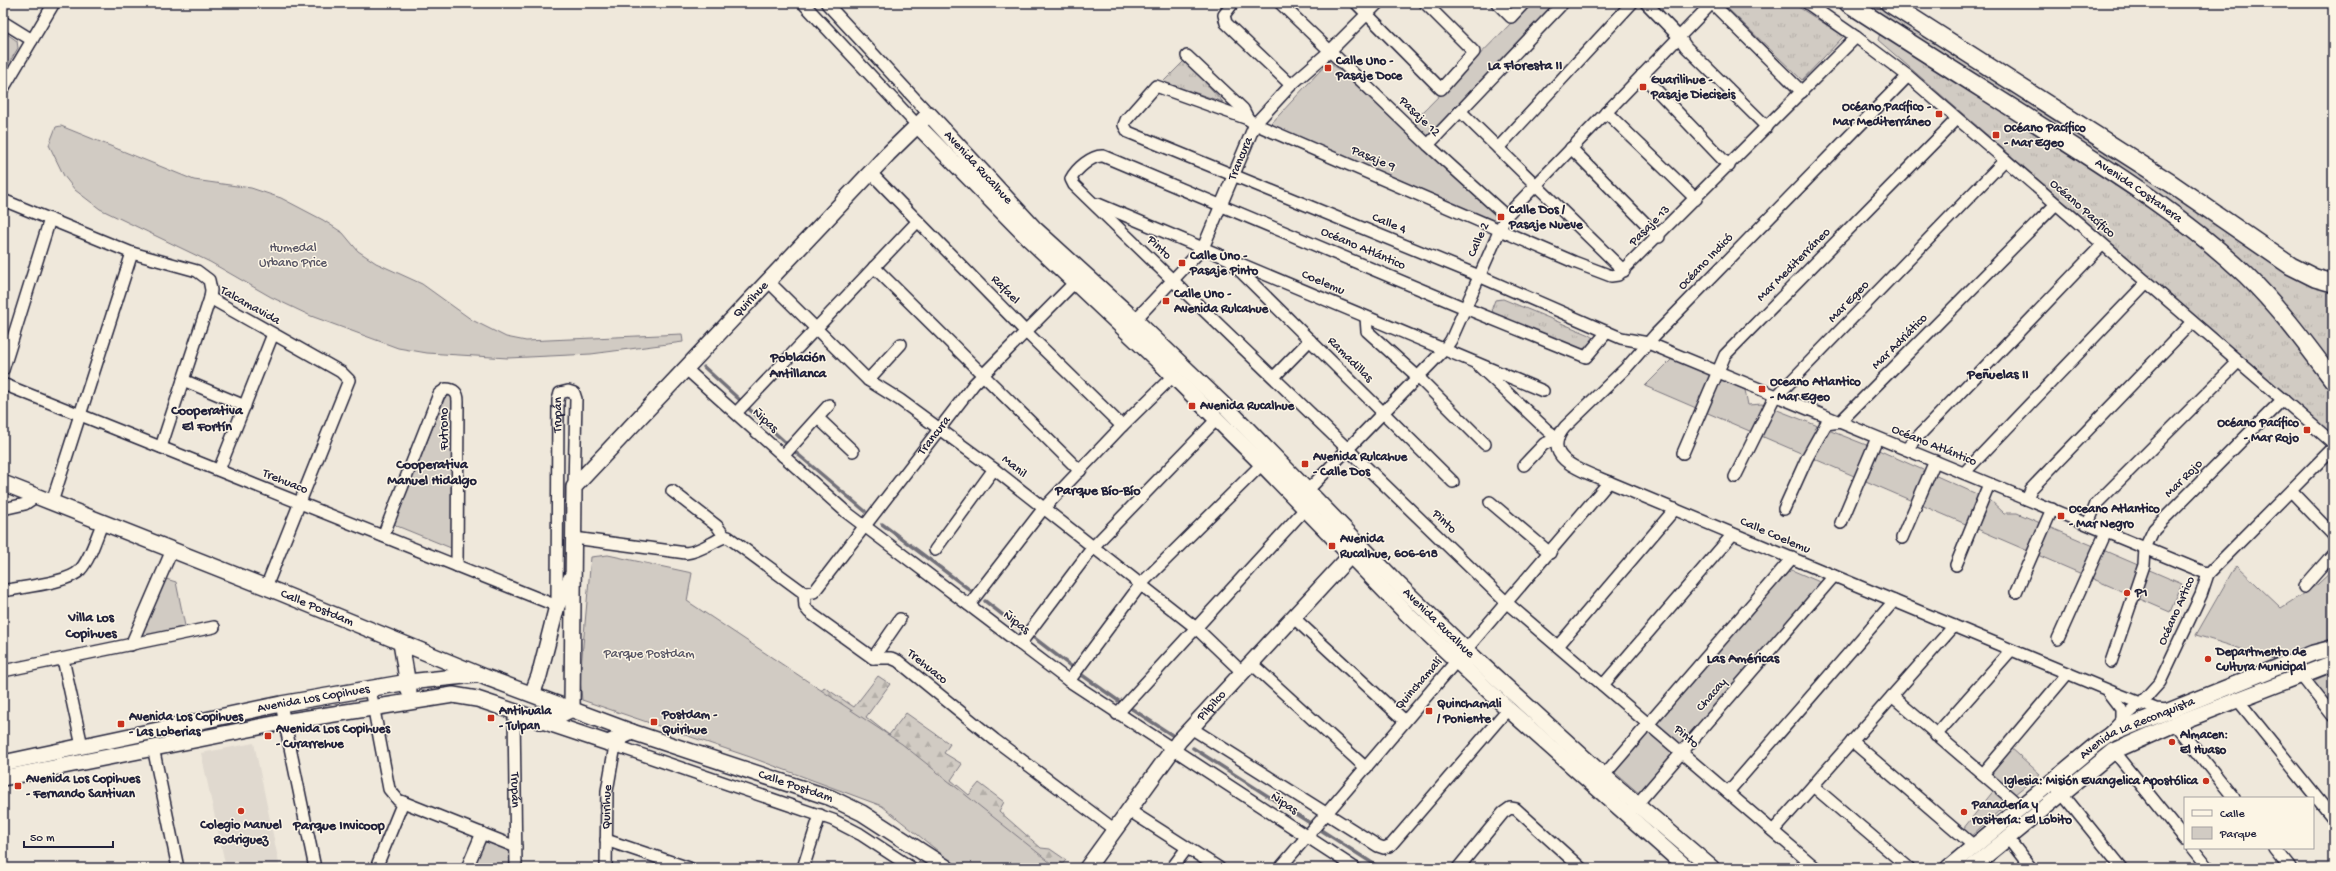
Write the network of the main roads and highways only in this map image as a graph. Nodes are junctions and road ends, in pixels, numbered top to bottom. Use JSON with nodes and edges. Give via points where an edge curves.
{"nodes":[{"id":1,"x":1848,"y":3,"type":"edge"},
{"id":2,"x":1889,"y":3,"type":"edge"},
{"id":3,"x":2333,"y":283,"type":"edge"},
{"id":4,"x":2333,"y":380,"type":"edge"}],
"edges":[{"from":1,"to":4,"type":"main road","name":"Avenida Costanera","via":[[2112,172],[2202,237],[2264,294],[2298,333]]},
{"from":2,"to":3,"type":"main road","name":"Avenida Costanera","via":[[2165,180],[2291,266],[2315,278]]}]}
